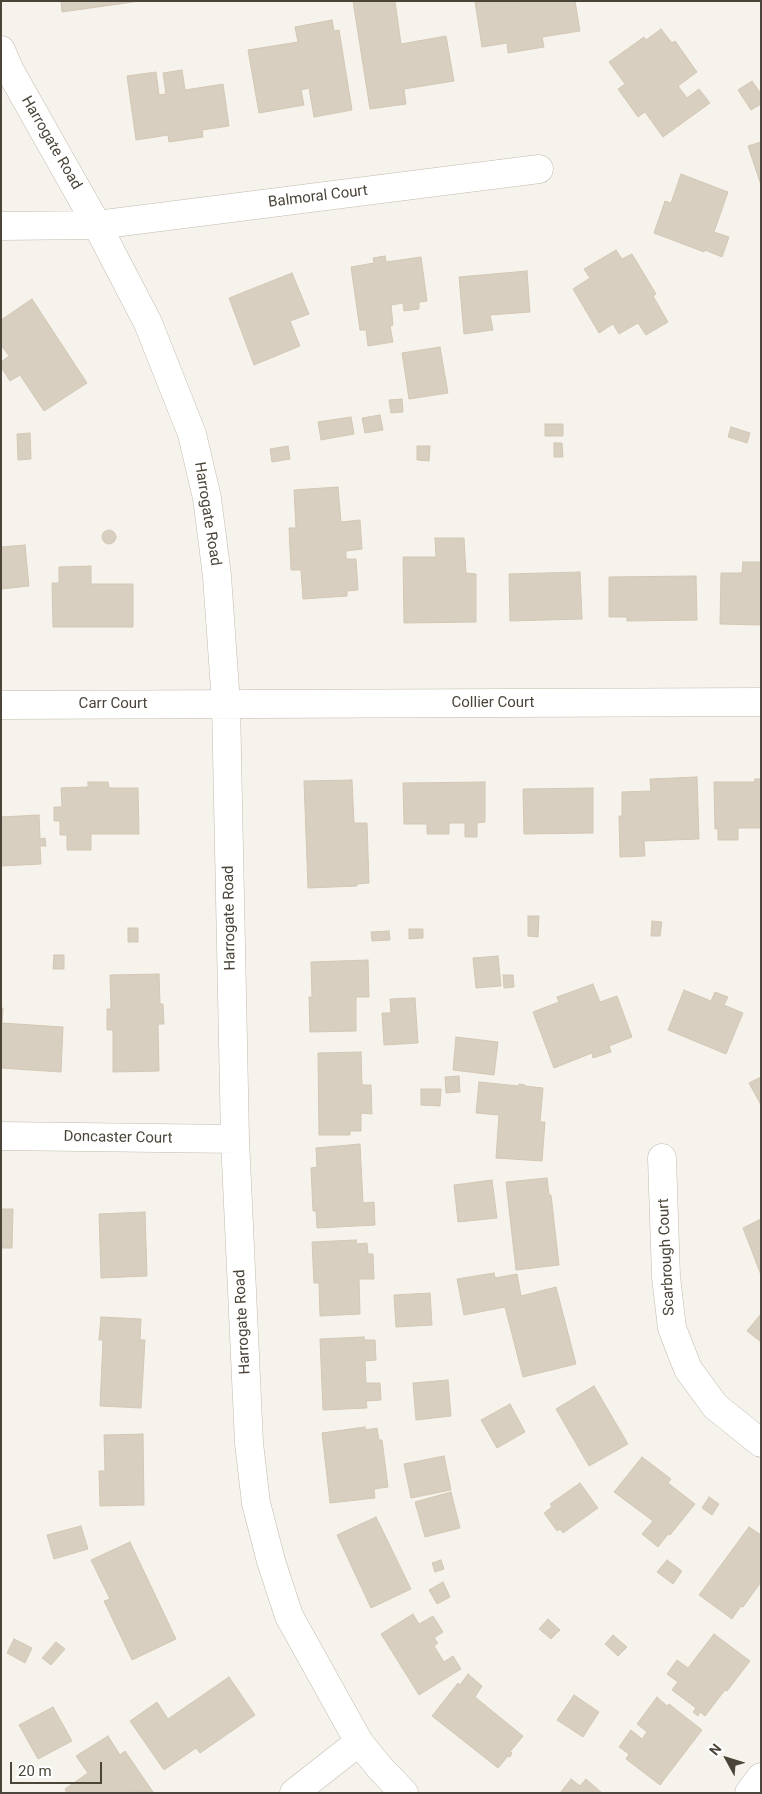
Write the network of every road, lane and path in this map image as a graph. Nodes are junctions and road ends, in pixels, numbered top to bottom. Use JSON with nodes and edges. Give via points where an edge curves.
{"nodes":[{"id":1,"x":1,"y":50,"type":"edge"},
{"id":2,"x":539,"y":169,"type":"dead end"},
{"id":3,"x":98,"y":225,"type":"junction"},
{"id":4,"x":1,"y":226,"type":"edge"},
{"id":5,"x":761,"y":702,"type":"edge"},
{"id":6,"x":226,"y":704,"type":"junction"},
{"id":7,"x":1,"y":705,"type":"edge"},
{"id":8,"x":1,"y":1136,"type":"edge"},
{"id":9,"x":235,"y":1139,"type":"junction"},
{"id":10,"x":662,"y":1158,"type":"dead end"},
{"id":11,"x":761,"y":1442,"type":"edge"},
{"id":12,"x":359,"y":1742,"type":"junction"},
{"id":13,"x":761,"y":1777,"type":"edge"},
{"id":14,"x":294,"y":1793,"type":"edge"},
{"id":15,"x":404,"y":1793,"type":"edge"},
{"id":16,"x":749,"y":1793,"type":"edge"}],
"edges":[{"from":1,"to":3,"type":"street","name":"Harrogate Road"},
{"from":2,"to":3,"type":"street","name":"Balmoral Court"},
{"from":3,"to":4,"type":"street","name":"Balmoral Court"},
{"from":3,"to":6,"type":"street","name":"Harrogate Road","via":[[148,322],[192,434],[207,498]]},
{"from":5,"to":6,"type":"street","name":"Collier Court"},
{"from":6,"to":7,"type":"street","name":"Carr Court"},
{"from":6,"to":9,"type":"street","name":"Harrogate Road"},
{"from":8,"to":9,"type":"street","name":"Doncaster Court"},
{"from":9,"to":12,"type":"street","name":"Harrogate Road","via":[[249,1443],[256,1503],[289,1616]]},
{"from":10,"to":11,"type":"street","name":"Scarbrough Court","via":[[666,1277],[672,1328],[688,1369],[715,1406]]},
{"from":12,"to":14,"type":"street"},
{"from":12,"to":15,"type":"street","name":"Harrogate Road"},
{"from":13,"to":16,"type":"street"}]}
